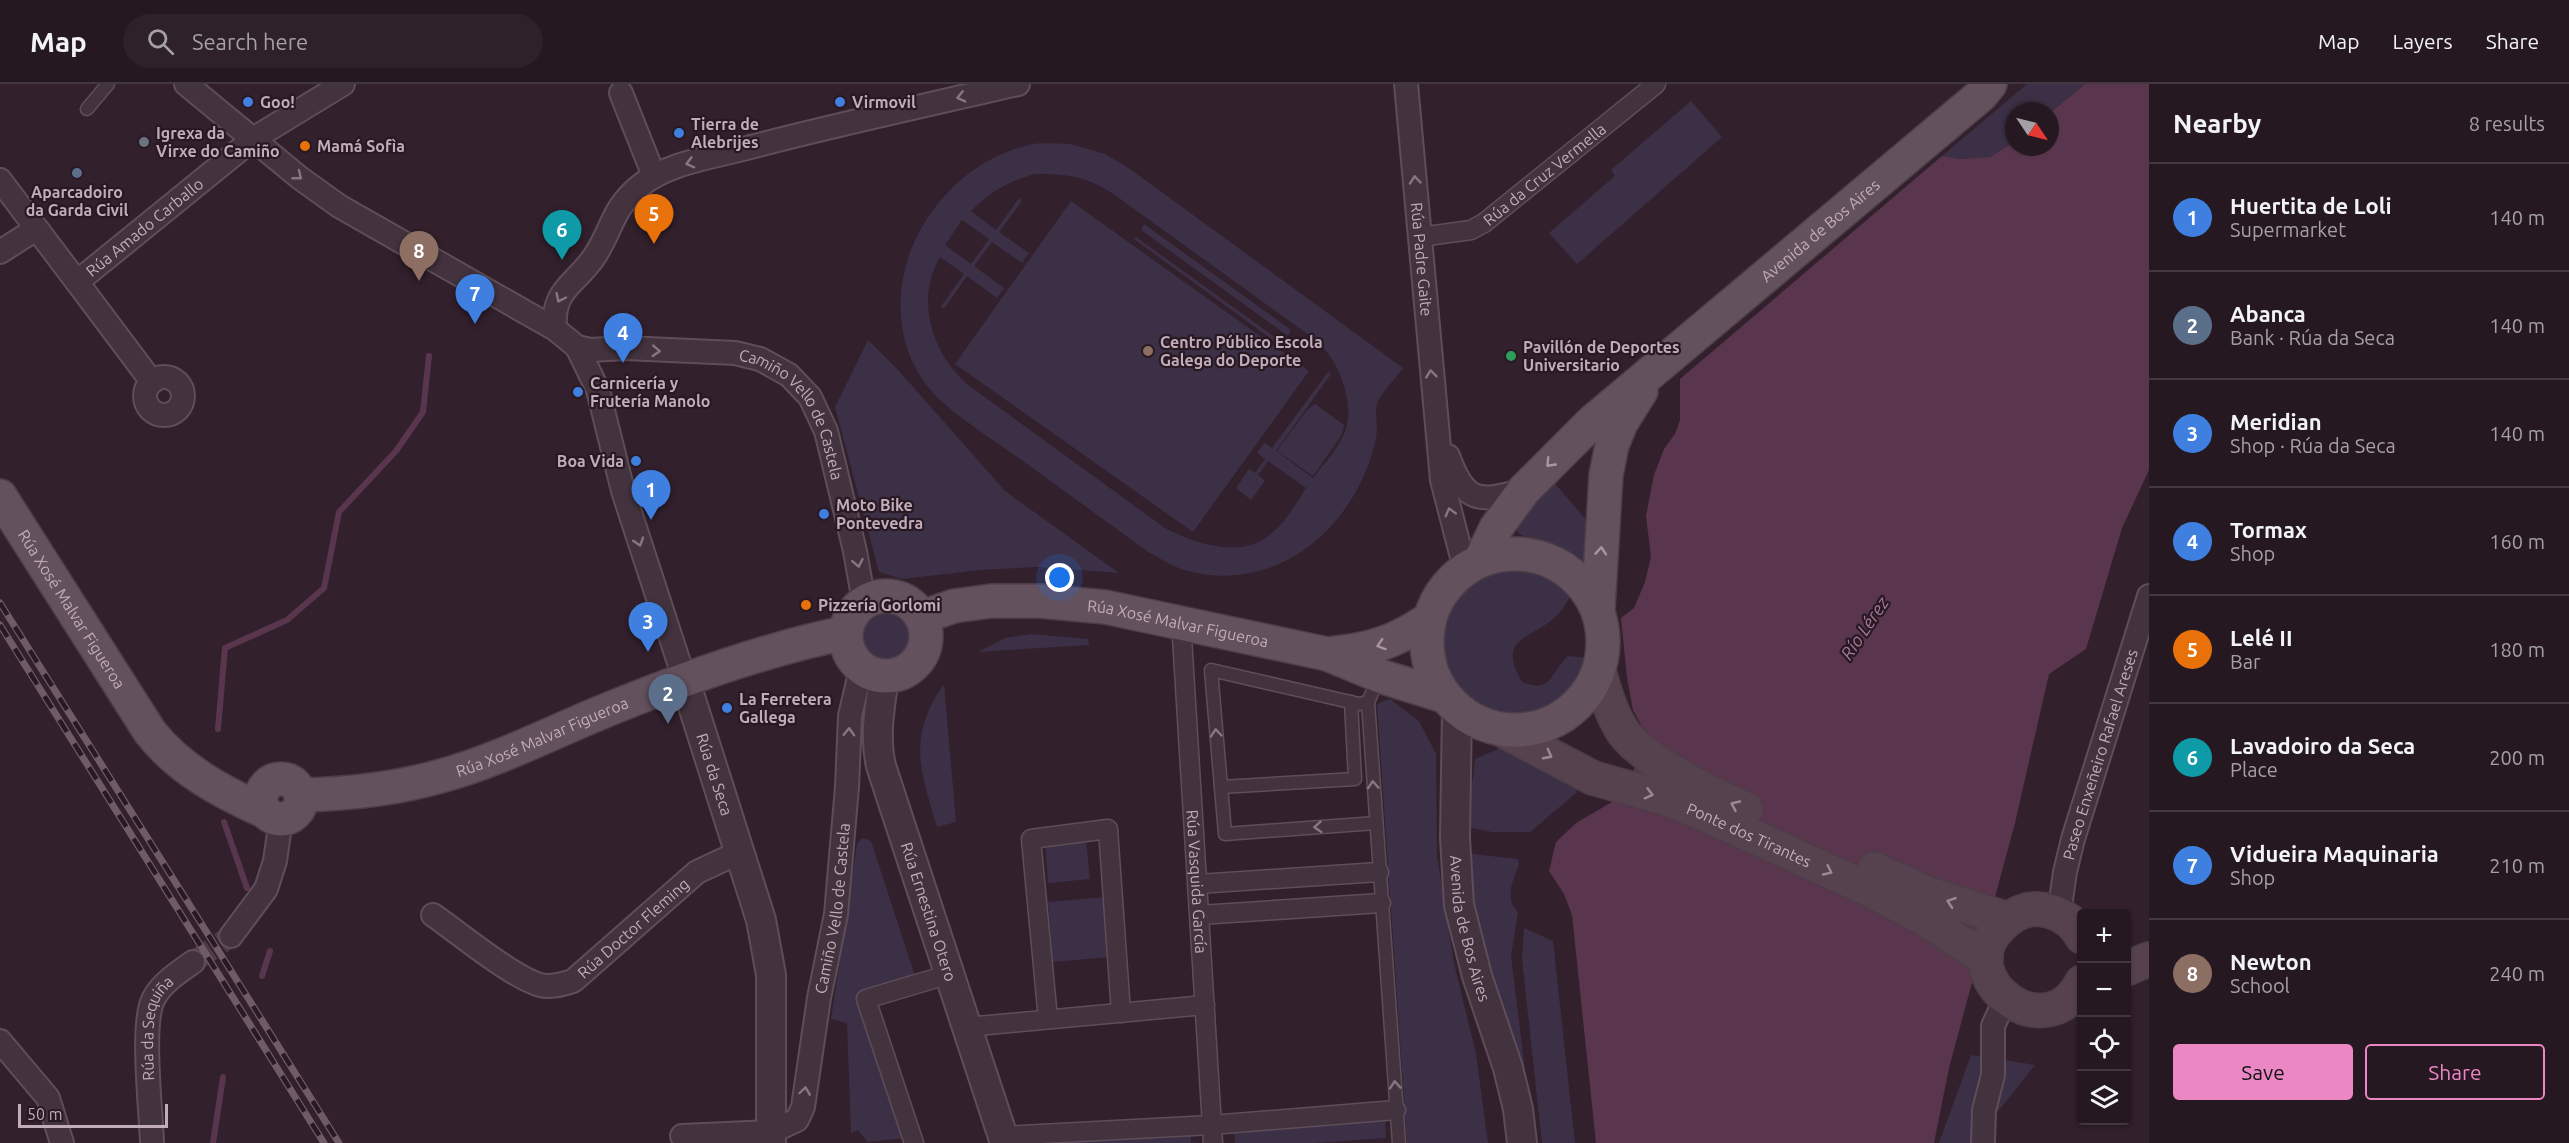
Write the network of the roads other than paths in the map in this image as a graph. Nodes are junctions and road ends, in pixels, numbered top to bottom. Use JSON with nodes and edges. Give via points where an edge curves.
{"nodes":[{"id":1,"x":108,"y":84,"type":"edge"},
{"id":2,"x":186,"y":84,"type":"edge"},
{"id":3,"x":343,"y":84,"type":"edge"},
{"id":4,"x":1018,"y":84,"type":"edge"},
{"id":5,"x":1406,"y":84,"type":"edge"},
{"id":6,"x":1656,"y":84,"type":"edge"},
{"id":7,"x":1991,"y":88,"type":"edge"},
{"id":8,"x":621,"y":93,"type":"dead end"},
{"id":9,"x":87,"y":109,"type":"dead end"},
{"id":10,"x":253,"y":139,"type":"junction"},
{"id":11,"x":654,"y":176,"type":"junction"},
{"id":12,"x":0,"y":180,"type":"edge"},
{"id":13,"x":36,"y":229,"type":"junction"},
{"id":14,"x":1420,"y":237,"type":"junction"},
{"id":15,"x":0,"y":252,"type":"edge"},
{"id":16,"x":77,"y":282,"type":"junction"},
{"id":17,"x":555,"y":330,"type":"junction"},
{"id":18,"x":577,"y":347,"type":"junction"},
{"id":19,"x":1660,"y":364,"type":"junction"},
{"id":20,"x":152,"y":382,"type":"dead end"},
{"id":21,"x":1439,"y":432,"type":"junction"},
{"id":22,"x":1524,"y":490,"type":"junction"},
{"id":23,"x":0,"y":496,"type":"edge"},
{"id":24,"x":1473,"y":565,"type":"junction"},
{"id":25,"x":2149,"y":596,"type":"edge"},
{"id":26,"x":864,"y":602,"type":"junction"},
{"id":27,"x":1598,"y":609,"type":"junction"},
{"id":28,"x":922,"y":617,"type":"junction"},
{"id":29,"x":1429,"y":620,"type":"junction"},
{"id":30,"x":1181,"y":621,"type":"junction"},
{"id":31,"x":845,"y":633,"type":"junction"},
{"id":32,"x":1327,"y":654,"type":"junction"},
{"id":33,"x":1599,"y":671,"type":"junction"},
{"id":34,"x":873,"y":673,"type":"junction"},
{"id":35,"x":685,"y":681,"type":"junction"},
{"id":36,"x":1374,"y":689,"type":"junction"},
{"id":37,"x":1351,"y":702,"type":"junction"},
{"id":38,"x":1450,"y":703,"type":"junction"},
{"id":39,"x":1504,"y":730,"type":"junction"},
{"id":40,"x":881,"y":766,"type":"junction"},
{"id":41,"x":847,"y":787,"type":"junction"},
{"id":42,"x":1221,"y":787,"type":"junction"},
{"id":43,"x":270,"y":805,"type":"junction"},
{"id":44,"x":1376,"y":823,"type":"junction"},
{"id":45,"x":740,"y":852,"type":"junction"},
{"id":46,"x":1379,"y":872,"type":"junction"},
{"id":47,"x":1198,"y":884,"type":"junction"},
{"id":48,"x":1381,"y":903,"type":"junction"},
{"id":49,"x":433,"y":915,"type":"dead end"},
{"id":50,"x":1200,"y":915,"type":"junction"},
{"id":51,"x":2007,"y":919,"type":"junction"},
{"id":52,"x":2071,"y":926,"type":"edge"},
{"id":53,"x":231,"y":936,"type":"tunnel mouth"},
{"id":54,"x":2131,"y":949,"type":"edge"},
{"id":55,"x":2149,"y":952,"type":"edge"},
{"id":56,"x":1986,"y":959,"type":"junction"},
{"id":57,"x":2149,"y":959,"type":"edge"},
{"id":58,"x":193,"y":962,"type":"tunnel mouth"},
{"id":59,"x":2131,"y":967,"type":"edge"},
{"id":60,"x":950,"y":974,"type":"junction"},
{"id":61,"x":2077,"y":989,"type":"edge"},
{"id":62,"x":2005,"y":1000,"type":"junction"},
{"id":63,"x":1205,"y":1005,"type":"junction"},
{"id":64,"x":1121,"y":1013,"type":"junction"},
{"id":65,"x":1048,"y":1019,"type":"junction"},
{"id":66,"x":967,"y":1028,"type":"junction"},
{"id":67,"x":0,"y":1041,"type":"edge"},
{"id":68,"x":1396,"y":1110,"type":"junction"},
{"id":69,"x":1212,"y":1134,"type":"edge"},
{"id":70,"x":682,"y":1136,"type":"dead end"},
{"id":71,"x":771,"y":1137,"type":"edge"},
{"id":72,"x":1004,"y":1140,"type":"edge"},
{"id":73,"x":62,"y":1143,"type":"edge"},
{"id":74,"x":153,"y":1143,"type":"edge"},
{"id":75,"x":914,"y":1143,"type":"edge"},
{"id":76,"x":1399,"y":1143,"type":"edge"},
{"id":77,"x":1522,"y":1143,"type":"edge"},
{"id":78,"x":1983,"y":1143,"type":"edge"}],
"edges":[{"from":1,"to":9,"type":"lane"},
{"from":2,"to":10,"type":"street"},
{"from":3,"to":10,"type":"street","name":"Rúa Amado Carballo"},
{"from":4,"to":11,"type":"street","one_way":true,"via":[[767,143]]},
{"from":14,"to":5,"type":"street","name":"Rúa Padre Gaite","one_way":true},
{"from":6,"to":14,"type":"street","name":"Rúa da Cruz Vermella","via":[[1484,223],[1471,230]]},
{"from":7,"to":19,"type":"main road","name":"Avenida de Bos Aires"},
{"from":8,"to":11,"type":"street"},
{"from":10,"to":16,"type":"street","name":"Rúa Amado Carballo"},
{"from":10,"to":17,"type":"street","one_way":true,"via":[[339,206]]},
{"from":11,"to":17,"type":"street","one_way":true,"via":[[617,210],[595,256],[560,296]]},
{"from":12,"to":13,"type":"street"},
{"from":13,"to":15,"type":"street"},
{"from":13,"to":16,"type":"street"},
{"from":21,"to":14,"type":"street","name":"Rúa Padre Gaite","one_way":true},
{"from":16,"to":20,"type":"street","name":"Rúa Amado Carballo"},
{"from":17,"to":18,"type":"street"},
{"from":18,"to":26,"type":"street","name":"Camiño Vello de Castela","one_way":true,"via":[[600,351],[625,348],[735,353],[760,359],[789,375],[810,397],[826,431]]},
{"from":18,"to":35,"type":"street","name":"Rúa da Seca","one_way":true,"via":[[598,390],[623,491]]},
{"from":19,"to":22,"type":"main road","name":"Avenida de Bos Aires","one_way":true,"via":[[1592,422]]},
{"from":27,"to":19,"type":"main road","name":"Avenida de Bos Aires","one_way":true,"via":[[1606,476],[1612,445],[1632,403]]},
{"from":21,"to":22,"type":"street","name":"Rúa Padre Gaite","via":[[1456,479],[1468,493],[1479,498],[1498,497]]},
{"from":24,"to":21,"type":"street","name":"Rúa Padre Gaite","one_way":true,"via":[[1442,480]]},
{"from":22,"to":24,"type":"main road","name":"Avenida de Bos Aires"},
{"from":23,"to":43,"type":"main road","name":"Rúa Xosé Malvar Figueroa","via":[[164,751],[225,791],[246,790]]},
{"from":24,"to":27,"type":"main road","via":[[1503,554],[1527,554],[1549,560],[1578,580]]},
{"from":24,"to":29,"type":"main road","via":[[1451,582]]},
{"from":25,"to":52,"type":"street","name":"Paseo Enxeñeiro Rafael Areses","via":[[2065,872]]},
{"from":26,"to":28,"type":"main road","via":[[874,597],[896,597],[907,601]]},
{"from":26,"to":31,"type":"main road","via":[[849,620]]},
{"from":27,"to":33,"type":"main road","via":[[1604,651]]},
{"from":28,"to":30,"type":"main road","name":"Rúa Xosé Malvar Figueroa","via":[[954,606],[1014,601],[1105,607]]},
{"from":28,"to":34,"type":"main road","via":[[926,629],[923,653],[907,670]]},
{"from":29,"to":32,"type":"main road","name":"Rúa Xosé Malvar Figueroa","one_way":true,"via":[[1380,646]]},
{"from":29,"to":38,"type":"main road","via":[[1428,662],[1434,680]]},
{"from":30,"to":32,"type":"main road","name":"Rúa Xosé Malvar Figueroa"},
{"from":30,"to":47,"type":"street","name":"Rúa Vasquida García"},
{"from":31,"to":34,"type":"main road","via":[[848,650]]},
{"from":31,"to":35,"type":"main road","name":"Rúa Xosé Malvar Figueroa","via":[[800,643]]},
{"from":32,"to":36,"type":"main road","name":"Rúa Xosé Malvar Figueroa"},
{"from":33,"to":39,"type":"main road","via":[[1588,693],[1572,711],[1528,730]]},
{"from":51,"to":33,"type":"main road","name":"Ponte dos Tirantes","one_way":true,"via":[[1929,894],[1724,800],[1672,771],[1633,744],[1620,728]]},
{"from":34,"to":40,"type":"street","name":"Rúa Ernestina Otero"},
{"from":41,"to":34,"type":"street","name":"Camiño Vello de Castela","one_way":true,"via":[[850,716]]},
{"from":35,"to":43,"type":"main road","name":"Rúa Xosé Malvar Figueroa","via":[[442,776],[375,789],[301,795],[297,812],[292,816]]},
{"from":35,"to":45,"type":"street","name":"Rúa da Seca"},
{"from":36,"to":37,"type":"lane","via":[[1359,704]]},
{"from":36,"to":38,"type":"main road","name":"Rúa Xosé Malvar Figueroa"},
{"from":44,"to":36,"type":"lane","one_way":true},
{"from":37,"to":42,"type":"lane","via":[[1355,779]]},
{"from":42,"to":37,"type":"lane","one_way":true,"via":[[1211,670]]},
{"from":38,"to":39,"type":"main road","via":[[1471,720]]},
{"from":38,"to":77,"type":"street","name":"Avenida de Bos Aires","via":[[1459,905],[1477,976],[1508,1068]]},
{"from":39,"to":56,"type":"main road","name":"Ponte dos Tirantes","one_way":true,"via":[[1593,778],[1661,797],[1866,888],[1923,918]]},
{"from":40,"to":41,"type":"street","via":[[863,769]]},
{"from":40,"to":60,"type":"street","name":"Rúa Ernestina Otero"},
{"from":71,"to":41,"type":"street","name":"Camiño Vello de Castela","one_way":true,"via":[[797,1120],[803,1107],[836,914]]},
{"from":44,"to":42,"type":"lane","one_way":true,"via":[[1225,834]]},
{"from":43,"to":53,"type":"street","via":[[275,861],[266,889]]},
{"from":44,"to":46,"type":"lane"},
{"from":45,"to":49,"type":"street","name":"Rúa Doctor Fleming","via":[[697,872],[573,981],[554,986],[521,976]]},
{"from":45,"to":71,"type":"street","name":"Rúa da Seca","via":[[761,920],[771,975]]},
{"from":46,"to":47,"type":"street"},
{"from":46,"to":48,"type":"lane"},
{"from":47,"to":50,"type":"street","name":"Rúa Vasquida García"},
{"from":48,"to":50,"type":"street"},
{"from":68,"to":48,"type":"lane","one_way":true},
{"from":50,"to":63,"type":"street","name":"Rúa Vasquida García"},
{"from":51,"to":52,"type":"main road","via":[[2032,909],[2046,910]]},
{"from":51,"to":56,"type":"main road","via":[[1992,937]]},
{"from":54,"to":55,"type":"main road"},
{"from":56,"to":62,"type":"main road","via":[[1988,974]]},
{"from":57,"to":59,"type":"main road"},
{"from":58,"to":74,"type":"street","name":"Rúa da Sequiña","via":[[173,976],[153,999],[147,1023]]},
{"from":60,"to":66,"type":"street","name":"Rúa Ernestina Otero"},
{"from":60,"to":75,"type":"street","via":[[866,999]]},
{"from":61,"to":62,"type":"main road","via":[[2052,1008],[2027,1009]]},
{"from":62,"to":78,"type":"street","via":[[1994,1026],[1993,1075],[1984,1110]]},
{"from":63,"to":64,"type":"street"},
{"from":63,"to":69,"type":"street","name":"Rúa Vasquida García"},
{"from":64,"to":65,"type":"street"},
{"from":64,"to":65,"type":"street","via":[[1108,830],[1031,839]]},
{"from":65,"to":66,"type":"street"},
{"from":66,"to":72,"type":"street","name":"Rúa Ernestina Otero"},
{"from":67,"to":73,"type":"street","via":[[48,1098]]},
{"from":68,"to":69,"type":"street"},
{"from":68,"to":76,"type":"lane"},
{"from":69,"to":72,"type":"street"},
{"from":70,"to":71,"type":"street"}]}
